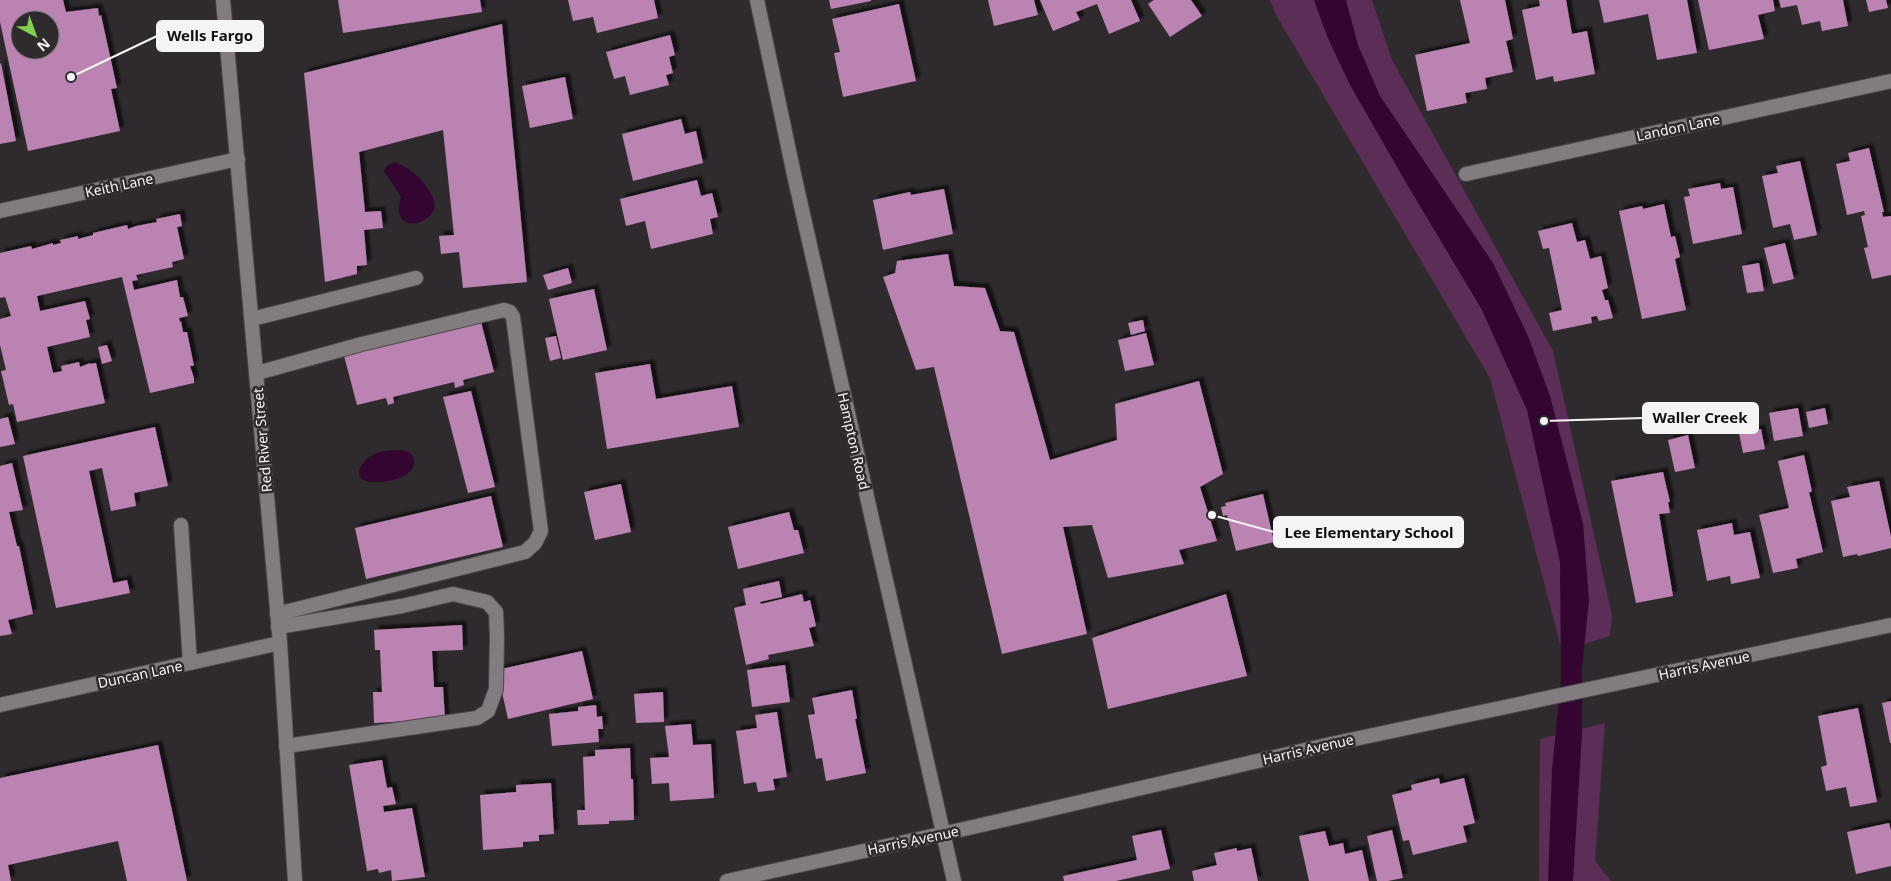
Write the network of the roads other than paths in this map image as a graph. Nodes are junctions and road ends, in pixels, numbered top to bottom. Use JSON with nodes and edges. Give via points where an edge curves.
{"nodes":[{"id":1,"x":223,"y":0,"type":"edge"},
{"id":2,"x":757,"y":0,"type":"edge"},
{"id":3,"x":1891,"y":81,"type":"edge"},
{"id":4,"x":238,"y":159,"type":"junction"},
{"id":5,"x":1466,"y":174,"type":"dead end"},
{"id":6,"x":0,"y":211,"type":"edge"},
{"id":7,"x":416,"y":278,"type":"dead end"},
{"id":8,"x":252,"y":319,"type":"junction"},
{"id":9,"x":256,"y":374,"type":"junction"},
{"id":10,"x":181,"y":525,"type":"dead end"},
{"id":11,"x":278,"y":621,"type":"junction"},
{"id":12,"x":1891,"y":625,"type":"edge"},
{"id":13,"x":280,"y":644,"type":"junction"},
{"id":14,"x":190,"y":663,"type":"junction"},
{"id":15,"x":0,"y":705,"type":"edge"},
{"id":16,"x":286,"y":746,"type":"junction"},
{"id":17,"x":943,"y":834,"type":"junction"},
{"id":18,"x":295,"y":881,"type":"edge"},
{"id":19,"x":727,"y":881,"type":"edge"},
{"id":20,"x":954,"y":881,"type":"edge"}],
"edges":[{"from":1,"to":4,"type":"street","name":"Red River Street"},
{"from":2,"to":17,"type":"street","name":"Hampton Road"},
{"from":3,"to":5,"type":"street","name":"Landon Lane"},
{"from":4,"to":6,"type":"street","name":"Keith Lane"},
{"from":4,"to":8,"type":"street","name":"Red River Street"},
{"from":7,"to":8,"type":"street"},
{"from":8,"to":9,"type":"street","name":"Red River Street"},
{"from":9,"to":11,"type":"street","name":"Red River Street"},
{"from":9,"to":11,"type":"street","via":[[362,344],[504,310],[510,312],[541,530],[535,543],[525,552]]},
{"from":10,"to":14,"type":"street"},
{"from":11,"to":13,"type":"street","name":"Red River Street"},
{"from":11,"to":16,"type":"street","via":[[402,606],[453,594],[487,602],[496,612],[496,689],[488,711],[476,718]]},
{"from":12,"to":17,"type":"street","name":"Harris Avenue","via":[[1331,744]]},
{"from":13,"to":14,"type":"street","name":"Duncan Lane"},
{"from":13,"to":16,"type":"street","name":"Red River Street"},
{"from":14,"to":15,"type":"street","name":"Duncan Lane"},
{"from":16,"to":18,"type":"street","name":"Red River Street"},
{"from":17,"to":19,"type":"street","name":"Harris Avenue"},
{"from":17,"to":20,"type":"street","name":"Hampton Road"}]}
